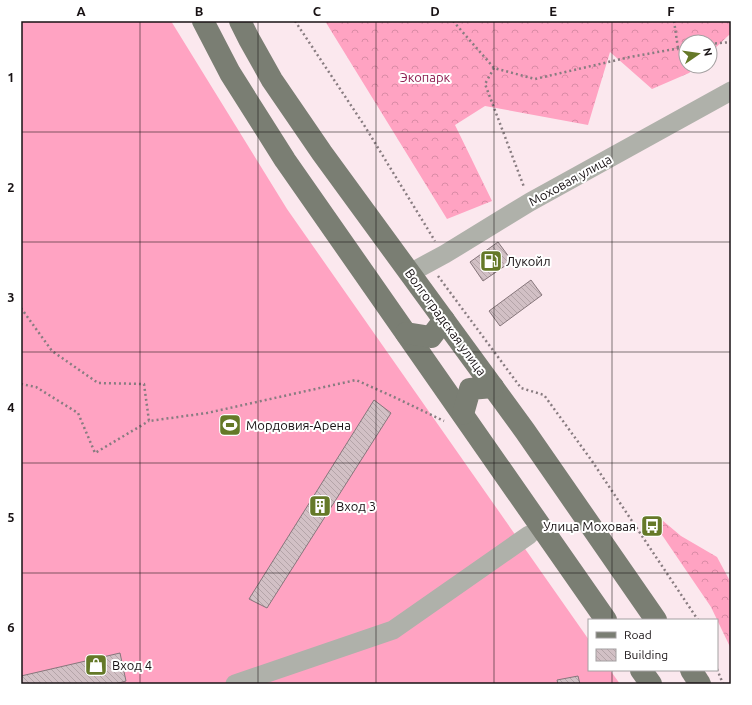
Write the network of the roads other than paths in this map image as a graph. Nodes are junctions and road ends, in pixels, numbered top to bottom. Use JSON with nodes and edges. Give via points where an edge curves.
{"nodes":[{"id":1,"x":203,"y":21,"type":"edge"},
{"id":2,"x":240,"y":21,"type":"edge"},
{"id":3,"x":731,"y":91,"type":"edge"},
{"id":4,"x":410,"y":273,"type":"junction"},
{"id":5,"x":444,"y":320,"type":"junction"},
{"id":6,"x":406,"y":333,"type":"junction"},
{"id":7,"x":493,"y":387,"type":"junction"},
{"id":8,"x":455,"y":418,"type":"junction"},
{"id":9,"x":529,"y":535,"type":"dead end"},
{"id":10,"x":605,"y":619,"type":"edge"},
{"id":11,"x":655,"y":619,"type":"edge"},
{"id":12,"x":642,"y":671,"type":"edge"},
{"id":13,"x":692,"y":671,"type":"edge"},
{"id":14,"x":235,"y":684,"type":"edge"},
{"id":15,"x":651,"y":684,"type":"edge"},
{"id":16,"x":700,"y":684,"type":"edge"}],
"edges":[{"from":1,"to":6,"type":"main road","via":[[230,73],[285,160]]},
{"from":2,"to":4,"type":"main road","name":"Волгоградская улица","via":[[276,86]]},
{"from":3,"to":4,"type":"street","name":"Моховая улица","via":[[530,202]]},
{"from":4,"to":5,"type":"main road","name":"Волгоградская улица"},
{"from":5,"to":6,"type":"main road","via":[[431,337]]},
{"from":5,"to":7,"type":"main road","name":"Волгоградская улица"},
{"from":6,"to":8,"type":"main road"},
{"from":7,"to":8,"type":"main road","via":[[470,389]]},
{"from":7,"to":11,"type":"main road","name":"Волгоградская улица"},
{"from":8,"to":10,"type":"main road"},
{"from":9,"to":14,"type":"street","via":[[393,630]]},
{"from":12,"to":15,"type":"main road"},
{"from":13,"to":16,"type":"main road"}]}
